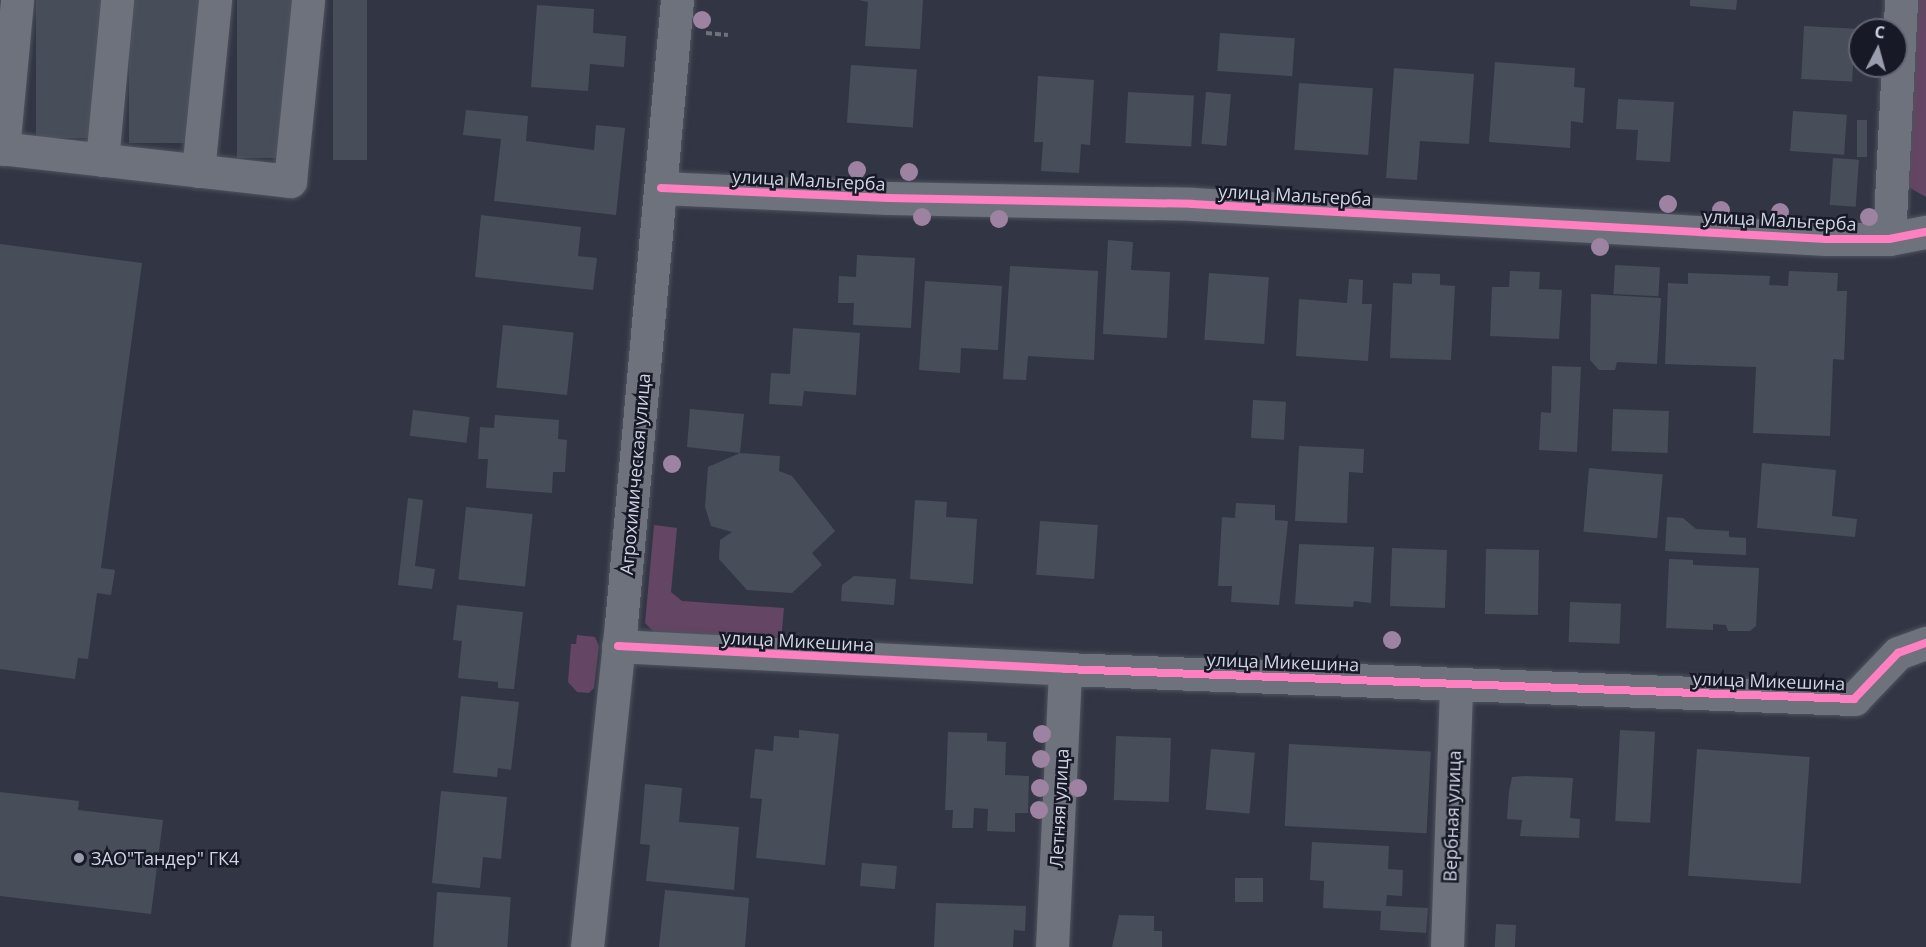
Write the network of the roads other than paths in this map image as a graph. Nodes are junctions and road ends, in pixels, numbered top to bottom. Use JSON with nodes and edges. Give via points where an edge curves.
{"nodes":[{"id":1,"x":17,"y":0,"type":"edge"},
{"id":2,"x":117,"y":0,"type":"edge"},
{"id":3,"x":215,"y":0,"type":"edge"},
{"id":4,"x":308,"y":0,"type":"edge"},
{"id":5,"x":677,"y":0,"type":"edge"},
{"id":6,"x":1901,"y":0,"type":"edge"},
{"id":7,"x":1,"y":149,"type":"edge"},
{"id":8,"x":102,"y":160,"type":"junction"},
{"id":9,"x":198,"y":171,"type":"junction"},
{"id":10,"x":661,"y":188,"type":"junction"},
{"id":11,"x":1926,"y":232,"type":"edge"},
{"id":12,"x":1889,"y":239,"type":"junction"},
{"id":13,"x":1926,"y":643,"type":"edge"},
{"id":14,"x":618,"y":646,"type":"junction"},
{"id":15,"x":1065,"y":669,"type":"junction"},
{"id":16,"x":1456,"y":684,"type":"junction"},
{"id":17,"x":587,"y":947,"type":"edge"},
{"id":18,"x":1052,"y":947,"type":"edge"},
{"id":19,"x":1447,"y":947,"type":"edge"}],
"edges":[{"from":1,"to":7,"type":"street"},
{"from":2,"to":8,"type":"street"},
{"from":3,"to":9,"type":"street"},
{"from":4,"to":9,"type":"street","via":[[290,181]]},
{"from":5,"to":10,"type":"street","name":"Агрохимическая улица"},
{"from":6,"to":12,"type":"street"},
{"from":7,"to":8,"type":"street"},
{"from":8,"to":9,"type":"street"},
{"from":10,"to":12,"type":"street","name":"улица Мальгерба","via":[[888,198],[1192,204]]},
{"from":10,"to":14,"type":"street","name":"Агрохимическая улица"},
{"from":11,"to":12,"type":"street","name":"улица Мальгерба"},
{"from":13,"to":16,"type":"street","name":"улица Микешина","via":[[1898,653],[1854,699]]},
{"from":14,"to":15,"type":"street","name":"улица Микешина"},
{"from":14,"to":17,"type":"street","name":"Агрохимическая улица"},
{"from":15,"to":16,"type":"street","name":"улица Микешина"},
{"from":15,"to":18,"type":"street","name":"Летняя улица"},
{"from":16,"to":19,"type":"street","name":"Вербная улица"}]}
